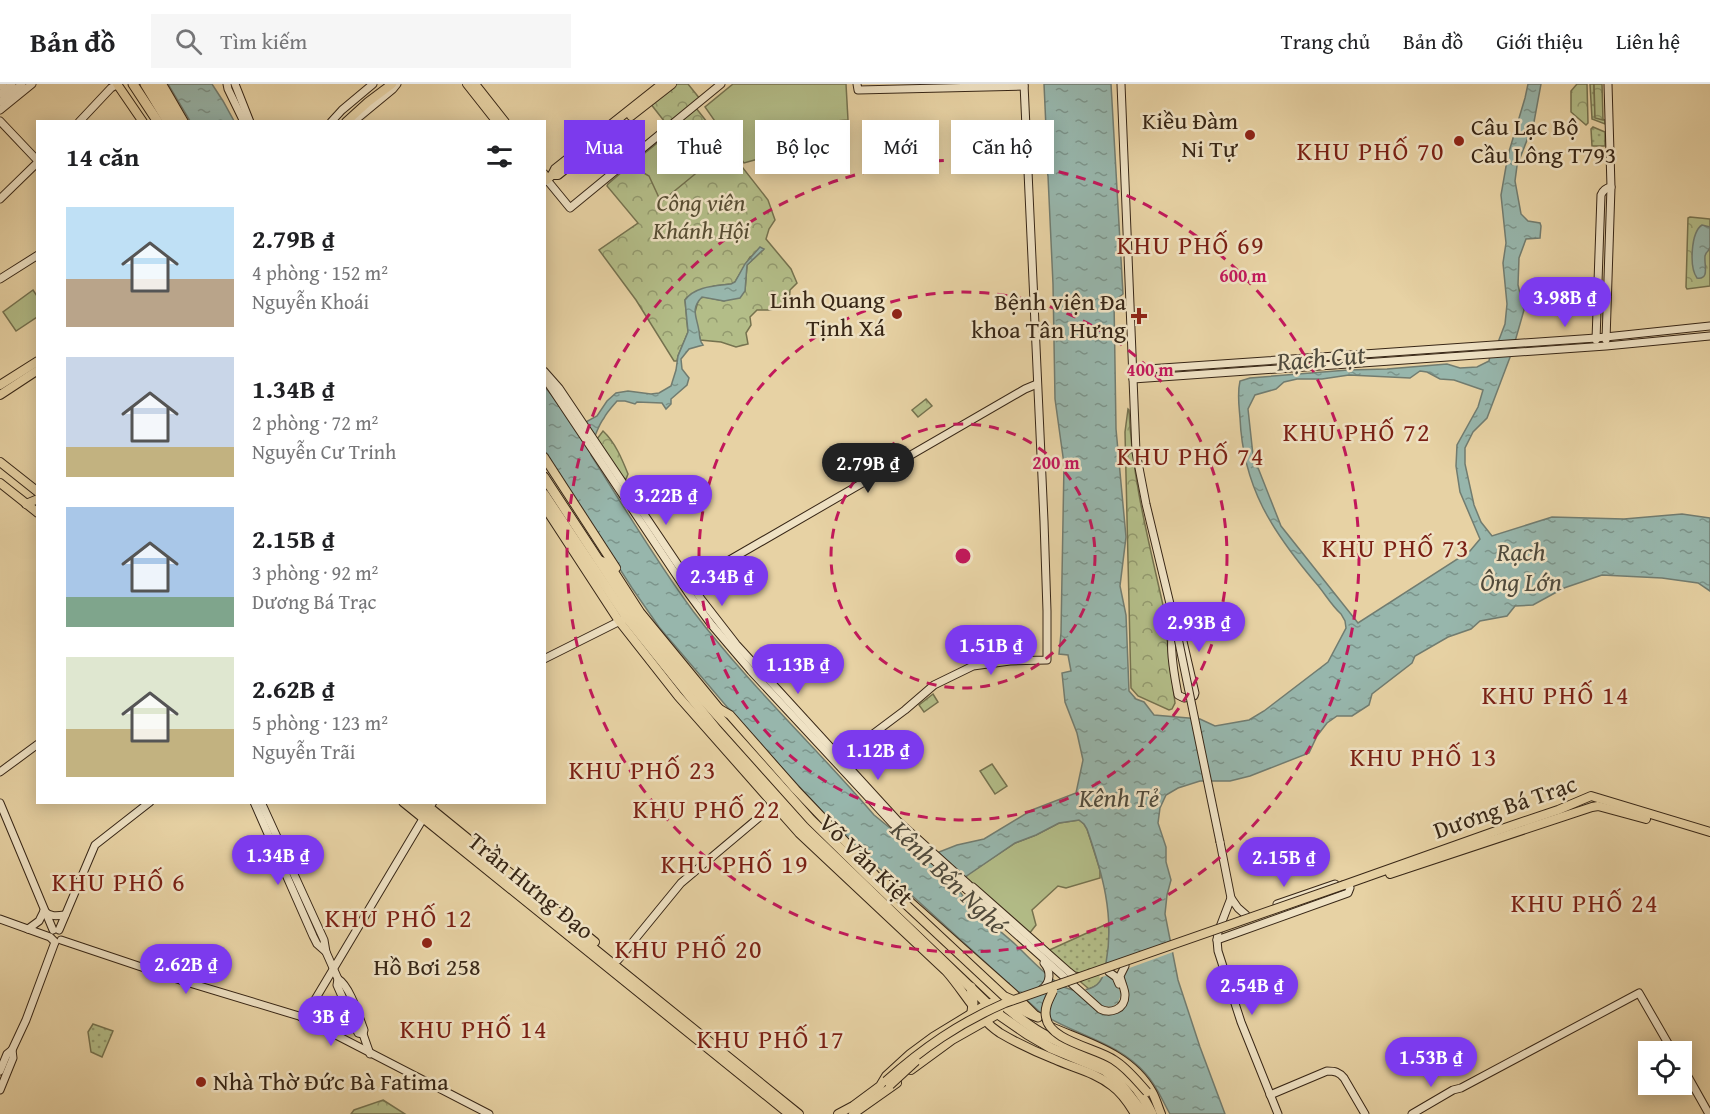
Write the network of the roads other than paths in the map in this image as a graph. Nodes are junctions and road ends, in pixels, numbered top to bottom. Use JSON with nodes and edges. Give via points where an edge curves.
{"nodes":[{"id":1,"x":12,"y":84,"type":"edge"},
{"id":2,"x":22,"y":84,"type":"edge"},
{"id":3,"x":32,"y":84,"type":"edge"},
{"id":4,"x":117,"y":84,"type":"edge"},
{"id":5,"x":133,"y":84,"type":"edge"},
{"id":6,"x":145,"y":84,"type":"edge"},
{"id":7,"x":153,"y":84,"type":"edge"},
{"id":8,"x":162,"y":84,"type":"edge"},
{"id":9,"x":374,"y":84,"type":"edge"},
{"id":10,"x":382,"y":84,"type":"edge"},
{"id":11,"x":392,"y":84,"type":"edge"},
{"id":12,"x":397,"y":84,"type":"edge"},
{"id":13,"x":467,"y":84,"type":"edge"},
{"id":14,"x":475,"y":84,"type":"edge"},
{"id":15,"x":721,"y":84,"type":"edge"},
{"id":16,"x":1121,"y":84,"type":"edge"},
{"id":17,"x":1608,"y":84,"type":"edge"},
{"id":18,"x":239,"y":85,"type":"edge"},
{"id":19,"x":1024,"y":85,"type":"edge"},
{"id":20,"x":226,"y":86,"type":"edge"},
{"id":21,"x":665,"y":86,"type":"edge"},
{"id":22,"x":857,"y":87,"type":"edge"},
{"id":23,"x":0,"y":94,"type":"edge"},
{"id":24,"x":0,"y":102,"type":"edge"},
{"id":25,"x":146,"y":103,"type":"junction"},
{"id":26,"x":0,"y":110,"type":"edge"},
{"id":27,"x":81,"y":120,"type":"edge"},
{"id":28,"x":142,"y":120,"type":"edge"},
{"id":29,"x":151,"y":120,"type":"edge"},
{"id":30,"x":157,"y":120,"type":"edge"},
{"id":31,"x":167,"y":120,"type":"edge"},
{"id":32,"x":175,"y":120,"type":"edge"},
{"id":33,"x":183,"y":120,"type":"edge"},
{"id":34,"x":243,"y":120,"type":"edge"},
{"id":35,"x":249,"y":120,"type":"edge"},
{"id":36,"x":333,"y":120,"type":"edge"},
{"id":37,"x":341,"y":120,"type":"edge"},
{"id":38,"x":348,"y":120,"type":"edge"},
{"id":39,"x":356,"y":120,"type":"edge"},
{"id":40,"x":495,"y":120,"type":"edge"},
{"id":41,"x":503,"y":120,"type":"edge"},
{"id":42,"x":0,"y":121,"type":"edge"},
{"id":43,"x":36,"y":160,"type":"edge"},
{"id":44,"x":36,"y":164,"type":"edge"},
{"id":45,"x":546,"y":177,"type":"edge"},
{"id":46,"x":1611,"y":187,"type":"junction"},
{"id":47,"x":0,"y":199,"type":"edge"},
{"id":48,"x":36,"y":256,"type":"edge"},
{"id":49,"x":1598,"y":256,"type":"junction"},
{"id":50,"x":1609,"y":256,"type":"junction"},
{"id":51,"x":0,"y":279,"type":"edge"},
{"id":52,"x":1710,"y":326,"type":"edge"},
{"id":53,"x":1710,"y":336,"type":"edge"},
{"id":54,"x":1606,"y":337,"type":"junction"},
{"id":55,"x":1596,"y":338,"type":"junction"},
{"id":56,"x":1596,"y":346,"type":"junction"},
{"id":57,"x":1606,"y":346,"type":"junction"},
{"id":58,"x":1526,"y":347,"type":"junction"},
{"id":59,"x":36,"y":364,"type":"edge"},
{"id":60,"x":36,"y":371,"type":"edge"},
{"id":61,"x":546,"y":373,"type":"edge"},
{"id":62,"x":1133,"y":375,"type":"junction"},
{"id":63,"x":14,"y":380,"type":"junction"},
{"id":64,"x":546,"y":380,"type":"edge"},
{"id":65,"x":1037,"y":384,"type":"junction"},
{"id":66,"x":0,"y":385,"type":"edge"},
{"id":67,"x":0,"y":394,"type":"edge"},
{"id":68,"x":578,"y":421,"type":"junction"},
{"id":69,"x":546,"y":460,"type":"edge"},
{"id":70,"x":2,"y":474,"type":"edge"},
{"id":71,"x":546,"y":480,"type":"edge"},
{"id":72,"x":36,"y":491,"type":"edge"},
{"id":73,"x":546,"y":497,"type":"edge"},
{"id":74,"x":34,"y":502,"type":"edge"},
{"id":75,"x":546,"y":509,"type":"edge"},
{"id":76,"x":599,"y":560,"type":"junction"},
{"id":77,"x":687,"y":585,"type":"junction"},
{"id":78,"x":629,"y":595,"type":"junction"},
{"id":79,"x":626,"y":618,"type":"junction"},
{"id":80,"x":1175,"y":627,"type":"junction"},
{"id":81,"x":546,"y":658,"type":"edge"},
{"id":82,"x":718,"y":708,"type":"junction"},
{"id":83,"x":36,"y":745,"type":"edge"},
{"id":84,"x":837,"y":760,"type":"junction"},
{"id":85,"x":0,"y":772,"type":"edge"},
{"id":86,"x":1591,"y":796,"type":"junction"},
{"id":87,"x":0,"y":803,"type":"edge"},
{"id":88,"x":147,"y":804,"type":"edge"},
{"id":89,"x":255,"y":804,"type":"edge"},
{"id":90,"x":262,"y":804,"type":"edge"},
{"id":91,"x":403,"y":804,"type":"edge"},
{"id":92,"x":409,"y":804,"type":"edge"},
{"id":93,"x":772,"y":807,"type":"junction"},
{"id":94,"x":1592,"y":807,"type":"junction"},
{"id":95,"x":426,"y":811,"type":"edge"},
{"id":96,"x":1662,"y":821,"type":"junction"},
{"id":97,"x":1710,"y":832,"type":"edge"},
{"id":98,"x":1491,"y":836,"type":"junction"},
{"id":99,"x":1710,"y":837,"type":"edge"},
{"id":100,"x":471,"y":853,"type":"junction"},
{"id":101,"x":867,"y":876,"type":"junction"},
{"id":102,"x":505,"y":880,"type":"junction"},
{"id":103,"x":964,"y":884,"type":"junction"},
{"id":104,"x":883,"y":886,"type":"junction"},
{"id":105,"x":1347,"y":886,"type":"junction"},
{"id":106,"x":520,"y":892,"type":"junction"},
{"id":107,"x":1231,"y":898,"type":"junction"},
{"id":108,"x":44,"y":911,"type":"junction"},
{"id":109,"x":65,"y":915,"type":"junction"},
{"id":110,"x":546,"y":915,"type":"junction"},
{"id":111,"x":1248,"y":915,"type":"junction"},
{"id":112,"x":0,"y":919,"type":"edge"},
{"id":113,"x":1221,"y":923,"type":"junction"},
{"id":114,"x":1254,"y":927,"type":"junction"},
{"id":115,"x":28,"y":929,"type":"junction"},
{"id":116,"x":55,"y":936,"type":"junction"},
{"id":117,"x":1217,"y":940,"type":"junction"},
{"id":118,"x":326,"y":952,"type":"junction"},
{"id":119,"x":1125,"y":966,"type":"junction"},
{"id":120,"x":613,"y":967,"type":"junction"},
{"id":121,"x":334,"y":969,"type":"junction"},
{"id":122,"x":1109,"y":972,"type":"junction"},
{"id":123,"x":1001,"y":983,"type":"junction"},
{"id":124,"x":1078,"y":984,"type":"junction"},
{"id":125,"x":971,"y":987,"type":"junction"},
{"id":126,"x":1040,"y":990,"type":"junction"},
{"id":127,"x":1053,"y":991,"type":"junction"},
{"id":128,"x":991,"y":993,"type":"junction"},
{"id":129,"x":1013,"y":1000,"type":"junction"},
{"id":130,"x":1000,"y":1001,"type":"junction"},
{"id":131,"x":985,"y":1002,"type":"junction"},
{"id":132,"x":657,"y":1003,"type":"junction"},
{"id":133,"x":973,"y":1010,"type":"junction"},
{"id":134,"x":668,"y":1012,"type":"junction"},
{"id":135,"x":998,"y":1014,"type":"junction"},
{"id":136,"x":1038,"y":1017,"type":"junction"},
{"id":137,"x":304,"y":1018,"type":"junction"},
{"id":138,"x":961,"y":1019,"type":"junction"},
{"id":139,"x":985,"y":1021,"type":"junction"},
{"id":140,"x":967,"y":1031,"type":"junction"},
{"id":141,"x":1667,"y":1041,"type":"edge"},
{"id":142,"x":12,"y":1050,"type":"junction"},
{"id":143,"x":370,"y":1053,"type":"junction"},
{"id":144,"x":724,"y":1058,"type":"junction"},
{"id":145,"x":0,"y":1071,"type":"edge"},
{"id":146,"x":1692,"y":1084,"type":"edge"},
{"id":147,"x":1,"y":1086,"type":"edge"},
{"id":148,"x":885,"y":1086,"type":"junction"},
{"id":149,"x":1461,"y":1088,"type":"junction"},
{"id":150,"x":1147,"y":1092,"type":"junction"},
{"id":151,"x":1270,"y":1095,"type":"junction"},
{"id":152,"x":781,"y":1096,"type":"junction"},
{"id":153,"x":765,"y":1098,"type":"junction"},
{"id":154,"x":1156,"y":1100,"type":"junction"},
{"id":155,"x":489,"y":1114,"type":"edge"},
{"id":156,"x":781,"y":1114,"type":"edge"},
{"id":157,"x":789,"y":1114,"type":"edge"},
{"id":158,"x":799,"y":1114,"type":"edge"},
{"id":159,"x":807,"y":1114,"type":"edge"},
{"id":160,"x":838,"y":1114,"type":"edge"},
{"id":161,"x":853,"y":1114,"type":"edge"},
{"id":162,"x":1135,"y":1114,"type":"edge"},
{"id":163,"x":1144,"y":1114,"type":"edge"},
{"id":164,"x":1154,"y":1114,"type":"edge"},
{"id":165,"x":1161,"y":1114,"type":"edge"},
{"id":166,"x":1278,"y":1114,"type":"edge"},
{"id":167,"x":1365,"y":1114,"type":"edge"},
{"id":168,"x":1412,"y":1114,"type":"edge"},
{"id":169,"x":1419,"y":1114,"type":"edge"},
{"id":170,"x":1709,"y":1114,"type":"edge"}],
"edges":[{"from":1,"to":23,"type":"main road"},
{"from":2,"to":24,"type":"main road"},
{"from":3,"to":26,"type":"main road"},
{"from":4,"to":27,"type":"main road"},
{"from":4,"to":28,"type":"main road"},
{"from":5,"to":25,"type":"highway"},
{"from":6,"to":31,"type":"highway"},
{"from":7,"to":32,"type":"highway"},
{"from":8,"to":33,"type":"main road"},
{"from":9,"to":36,"type":"main road"},
{"from":10,"to":37,"type":"main road"},
{"from":11,"to":38,"type":"main road"},
{"from":12,"to":39,"type":"main road"},
{"from":13,"to":40,"type":"main road"},
{"from":14,"to":41,"type":"main road"},
{"from":15,"to":45,"type":"main road","via":[[570,208]]},
{"from":16,"to":62,"type":"main road"},
{"from":17,"to":46,"type":"main road"},
{"from":18,"to":35,"type":"main road"},
{"from":19,"to":22,"type":"main road"},
{"from":19,"to":65,"type":"main road"},
{"from":20,"to":34,"type":"main road"},
{"from":21,"to":45,"type":"main road","via":[[558,175]]},
{"from":25,"to":29,"type":"main road"},
{"from":25,"to":30,"type":"highway"},
{"from":42,"to":43,"type":"main road"},
{"from":44,"to":47,"type":"main road"},
{"from":46,"to":49,"type":"main road","via":[[1601,195]]},
{"from":46,"to":50,"type":"main road"},
{"from":48,"to":51,"type":"main road"},
{"from":49,"to":50,"type":"main road"},
{"from":49,"to":55,"type":"main road"},
{"from":50,"to":54,"type":"main road"},
{"from":52,"to":54,"type":"main road"},
{"from":53,"to":57,"type":"main road"},
{"from":54,"to":55,"type":"main road"},
{"from":54,"to":57,"type":"main road"},
{"from":55,"to":56,"type":"main road"},
{"from":55,"to":58,"type":"main road"},
{"from":56,"to":57,"type":"main road"},
{"from":56,"to":58,"type":"main road"},
{"from":58,"to":62,"type":"main road"},
{"from":59,"to":63,"type":"main road"},
{"from":60,"to":63,"type":"main road"},
{"from":61,"to":68,"type":"main road"},
{"from":62,"to":80,"type":"main road","via":[[1136,452],[1143,494]]},
{"from":63,"to":66,"type":"main road"},
{"from":63,"to":67,"type":"main road"},
{"from":64,"to":68,"type":"main road"},
{"from":65,"to":77,"type":"main road"},
{"from":65,"to":84,"type":"main road","via":[[1047,660],[973,666],[934,685]]},
{"from":68,"to":77,"type":"main road"},
{"from":69,"to":78,"type":"main road","name":"Võ Văn Kiệt","via":[[628,587]]},
{"from":70,"to":72,"type":"main road"},
{"from":70,"to":74,"type":"main road"},
{"from":71,"to":76,"type":"highway","name":"Võ Văn Kiệt"},
{"from":73,"to":79,"type":"highway","name":"Võ Văn Kiệt"},
{"from":75,"to":79,"type":"main road","name":"Võ Văn Kiệt"},
{"from":76,"to":78,"type":"main road","name":"Võ Văn Kiệt","via":[[609,564]]},
{"from":76,"to":79,"type":"highway","name":"Võ Văn Kiệt"},
{"from":77,"to":84,"type":"main road"},
{"from":78,"to":79,"type":"main road","name":"Võ Văn Kiệt"},
{"from":79,"to":81,"type":"main road"},
{"from":79,"to":82,"type":"main road","name":"Võ Văn Kiệt"},
{"from":79,"to":93,"type":"main road","name":"Võ Văn Kiệt","via":[[678,696]]},
{"from":79,"to":101,"type":"highway","name":"Võ Văn Kiệt"},
{"from":79,"to":125,"type":"highway","name":"Võ Văn Kiệt","via":[[790,812]]},
{"from":80,"to":80,"type":"main road","via":[[1172,641],[1178,695],[1184,698],[1195,694],[1182,638],[1178,626]]},
{"from":80,"to":107,"type":"main road","bridge":true},
{"from":82,"to":101,"type":"main road","name":"Võ Văn Kiệt"},
{"from":82,"to":104,"type":"main road","name":"Võ Văn Kiệt","via":[[730,715]]},
{"from":83,"to":85,"type":"main road"},
{"from":84,"to":103,"type":"main road","via":[[896,822]]},
{"from":86,"to":94,"type":"main road"},
{"from":86,"to":96,"type":"main road","name":"Dương Bá Trạc"},
{"from":86,"to":98,"type":"main road","name":"Dương Bá Trạc"},
{"from":87,"to":108,"type":"main road"},
{"from":88,"to":109,"type":"main road","via":[[93,847]]},
{"from":89,"to":118,"type":"main road","via":[[317,944]]},
{"from":90,"to":118,"type":"main road"},
{"from":91,"to":95,"type":"main road","name":"Trần Hưng Đạo"},
{"from":92,"to":95,"type":"main road","name":"Trần Hưng Đạo"},
{"from":93,"to":120,"type":"main road","via":[[681,883]]},
{"from":93,"to":133,"type":"main road","name":"Võ Văn Kiệt","via":[[946,971]]},
{"from":94,"to":96,"type":"main road","name":"Dương Bá Trạc"},
{"from":94,"to":98,"type":"main road","name":"Dương Bá Trạc"},
{"from":95,"to":100,"type":"main road","name":"Trần Hưng Đạo"},
{"from":95,"to":121,"type":"main road"},
{"from":96,"to":97,"type":"main road","name":"Dương Bá Trạc"},
{"from":96,"to":99,"type":"main road","name":"Dương Bá Trạc"},
{"from":98,"to":105,"type":"main road","name":"Dương Bá Trạc"},
{"from":100,"to":102,"type":"main road","name":"Trần Hưng Đạo"},
{"from":100,"to":102,"type":"main road","name":"Trần Hưng Đạo"},
{"from":101,"to":104,"type":"highway","name":"Võ Văn Kiệt"},
{"from":102,"to":106,"type":"main road","name":"Trần Hưng Đạo"},
{"from":102,"to":106,"type":"main road","name":"Trần Hưng Đạo"},
{"from":103,"to":124,"type":"main road"},
{"from":103,"to":124,"type":"main road","via":[[979,891],[1074,976]]},
{"from":103,"to":126,"type":"main road","via":[[972,898],[1046,965],[1049,980]]},
{"from":104,"to":123,"type":"main road","name":"Võ Văn Kiệt","via":[[900,893]]},
{"from":104,"to":128,"type":"highway","name":"Võ Văn Kiệt"},
{"from":104,"to":129,"type":"main road","bridge":true},
{"from":105,"to":111,"type":"main road","name":"Dương Bá Trạc","via":[[1343,882],[1319,889]]},
{"from":105,"to":114,"type":"main road","name":"Dương Bá Trạc","via":[[1348,893]]},
{"from":105,"to":119,"type":"main road","bridge":true},
{"from":105,"to":124,"type":"main road","bridge":true},
{"from":106,"to":110,"type":"main road","name":"Trần Hưng Đạo"},
{"from":106,"to":110,"type":"main road","name":"Trần Hưng Đạo"},
{"from":107,"to":111,"type":"main road"},
{"from":107,"to":113,"type":"main road"},
{"from":108,"to":109,"type":"main road"},
{"from":108,"to":115,"type":"main road"},
{"from":108,"to":116,"type":"main road"},
{"from":109,"to":116,"type":"main road"},
{"from":110,"to":120,"type":"main road","name":"Trần Hưng Đạo"},
{"from":110,"to":120,"type":"main road","name":"Trần Hưng Đạo","via":[[590,956]]},
{"from":111,"to":113,"type":"main road","name":"Dương Bá Trạc"},
{"from":111,"to":114,"type":"main road"},
{"from":112,"to":115,"type":"main road"},
{"from":113,"to":117,"type":"main road"},
{"from":114,"to":117,"type":"main road","name":"Dương Bá Trạc"},
{"from":115,"to":116,"type":"main road"},
{"from":116,"to":137,"type":"main road"},
{"from":116,"to":142,"type":"main road"},
{"from":117,"to":151,"type":"main road","via":[[1236,1009]]},
{"from":118,"to":121,"type":"main road"},
{"from":119,"to":122,"type":"main road"},
{"from":119,"to":124,"type":"main road","via":[[1120,976],[1125,999],[1116,1010],[1100,1009]]},
{"from":120,"to":132,"type":"main road","name":"Trần Hưng Đạo","via":[[638,980]]},
{"from":120,"to":132,"type":"main road","name":"Trần Hưng Đạo","via":[[637,995]]},
{"from":121,"to":137,"type":"main road"},
{"from":121,"to":143,"type":"main road","via":[[339,979],[337,985]]},
{"from":122,"to":124,"type":"main road","via":[[1117,979],[1122,994],[1113,1008],[1101,1007]]},
{"from":122,"to":127,"type":"main road"},
{"from":123,"to":130,"type":"main road"},
{"from":123,"to":136,"type":"main road","name":"Võ Văn Kiệt"},
{"from":124,"to":126,"type":"main road","bridge":true},
{"from":125,"to":131,"type":"highway","name":"Võ Văn Kiệt"},
{"from":125,"to":133,"type":"highway"},
{"from":126,"to":129,"type":"main road","bridge":true},
{"from":127,"to":148,"type":"main road","bridge":true,"via":[[964,1028]]},
{"from":127,"to":150,"type":"main road","bridge":true,"via":[[1045,1017],[1055,1032],[1114,1060]]},
{"from":128,"to":130,"type":"highway","name":"Võ Văn Kiệt"},
{"from":128,"to":131,"type":"highway"},
{"from":129,"to":148,"type":"main road","bridge":true,"via":[[971,1018],[935,1040]]},
{"from":130,"to":131,"type":"main road"},
{"from":130,"to":135,"type":"main road"},
{"from":130,"to":136,"type":"highway"},
{"from":130,"to":164,"type":"highway","name":"Võ Văn Kiệt","via":[[1038,1032],[1110,1065],[1134,1084]]},
{"from":131,"to":133,"type":"main road"},
{"from":131,"to":135,"type":"highway","name":"Võ Văn Kiệt"},
{"from":132,"to":134,"type":"main road","name":"Trần Hưng Đạo"},
{"from":133,"to":138,"type":"main road"},
{"from":133,"to":139,"type":"main road","name":"Võ Văn Kiệt"},
{"from":134,"to":144,"type":"main road","name":"Trần Hưng Đạo","via":[[692,1039]]},
{"from":134,"to":144,"type":"main road","name":"Trần Hưng Đạo","via":[[690,1022]]},
{"from":135,"to":139,"type":"main road"},
{"from":135,"to":163,"type":"highway","name":"Võ Văn Kiệt","via":[[1051,1048],[1104,1070],[1120,1083]]},
{"from":136,"to":154,"type":"main road","name":"Võ Văn Kiệt","via":[[1125,1061]]},
{"from":137,"to":143,"type":"main road"},
{"from":138,"to":140,"type":"main road"},
{"from":138,"to":148,"type":"main road","via":[[910,1054],[886,1076]]},
{"from":139,"to":140,"type":"main road"},
{"from":139,"to":162,"type":"main road","name":"Võ Văn Kiệt","via":[[1009,1038],[1104,1081],[1120,1093]]},
{"from":140,"to":148,"type":"main road","via":[[927,1057],[894,1086]]},
{"from":141,"to":149,"type":"main road","via":[[1639,993]]},
{"from":142,"to":145,"type":"main road"},
{"from":142,"to":147,"type":"main road","via":[[13,1058]]},
{"from":143,"to":155,"type":"main road"},
{"from":144,"to":152,"type":"main road","name":"Trần Hưng Đạo","via":[[738,1061]]},
{"from":144,"to":153,"type":"main road","name":"Trần Hưng Đạo"},
{"from":146,"to":170,"type":"main road"},
{"from":148,"to":160,"type":"main road"},
{"from":148,"to":161,"type":"main road"},
{"from":149,"to":168,"type":"main road"},
{"from":149,"to":169,"type":"main road"},
{"from":150,"to":154,"type":"main road"},
{"from":150,"to":164,"type":"highway"},
{"from":151,"to":166,"type":"main road"},
{"from":151,"to":167,"type":"main road","via":[[1335,1071],[1344,1078]]},
{"from":152,"to":158,"type":"main road","name":"Trần Hưng Đạo"},
{"from":152,"to":159,"type":"main road","name":"Trần Hưng Đạo"},
{"from":153,"to":156,"type":"main road","name":"Trần Hưng Đạo"},
{"from":153,"to":157,"type":"main road","name":"Trần Hưng Đạo"},
{"from":154,"to":165,"type":"main road","name":"Võ Văn Kiệt"}]}
